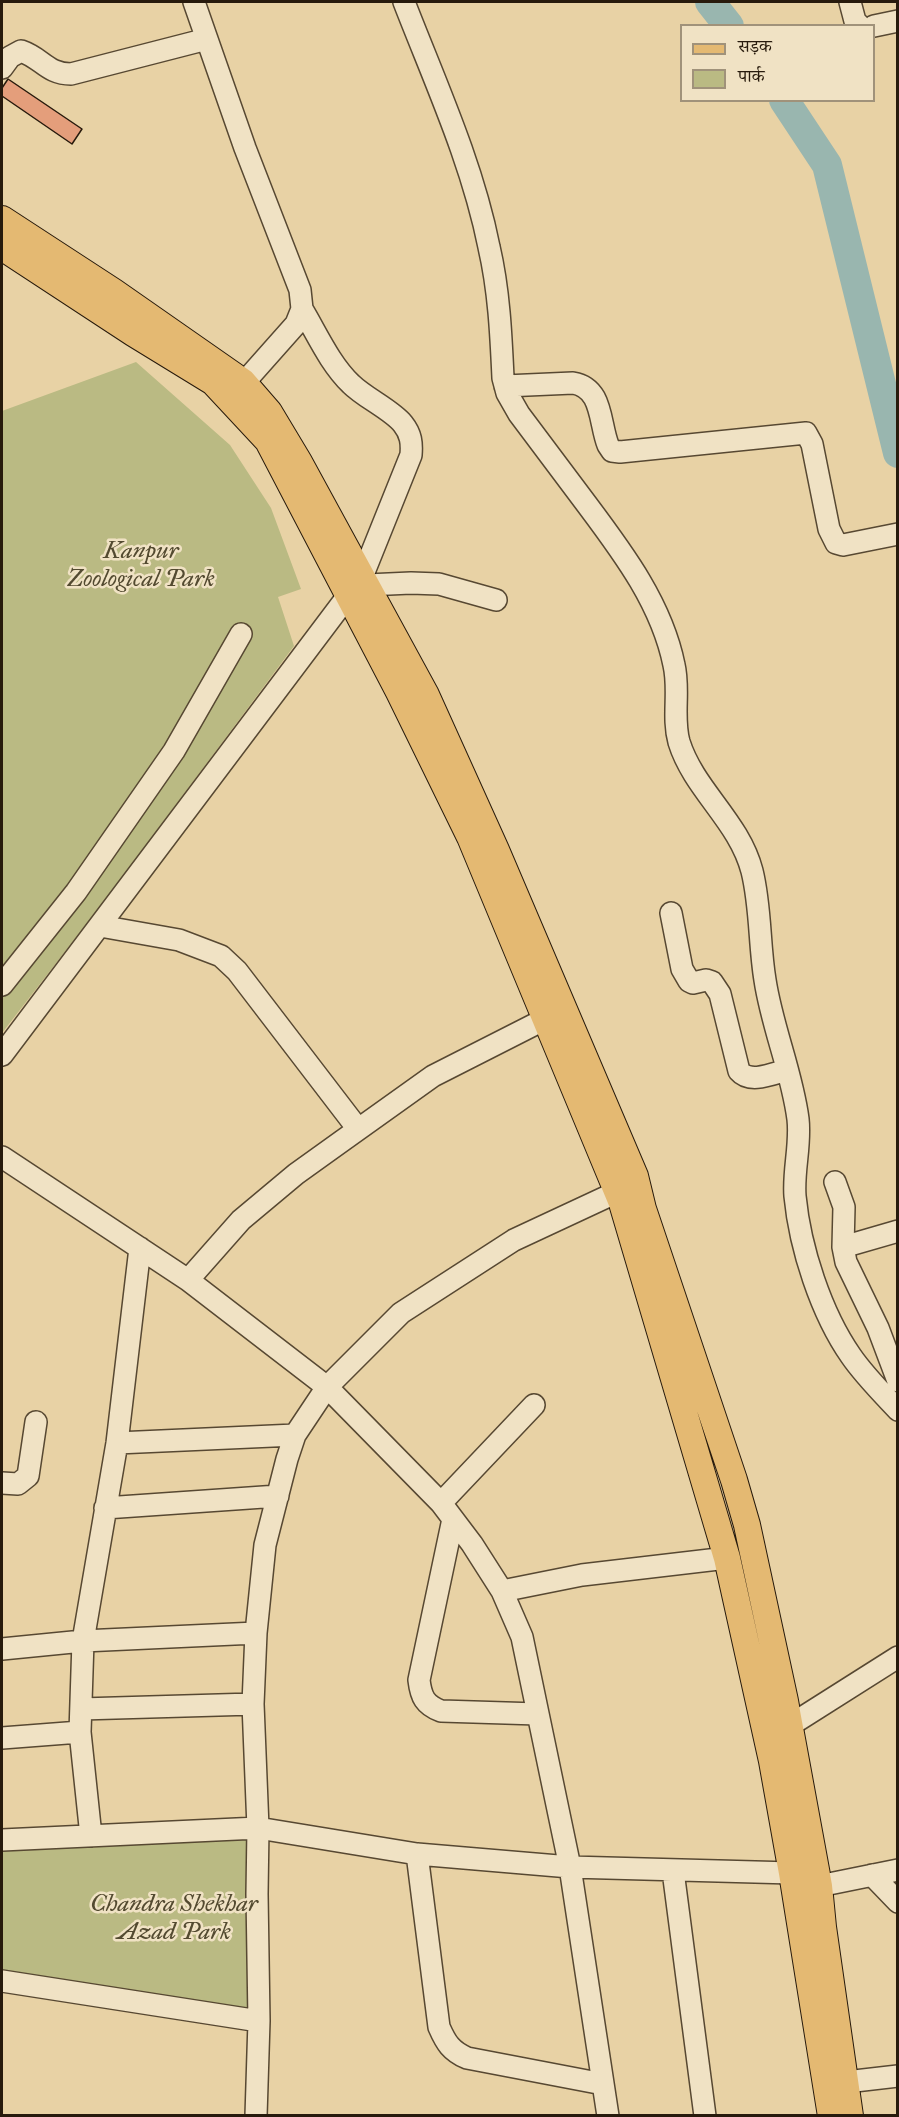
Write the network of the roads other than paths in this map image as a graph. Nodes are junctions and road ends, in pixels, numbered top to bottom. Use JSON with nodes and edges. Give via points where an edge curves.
{"nodes":[{"id":1,"x":194,"y":2,"type":"edge"},
{"id":2,"x":404,"y":2,"type":"edge"},
{"id":3,"x":850,"y":2,"type":"edge"},
{"id":4,"x":897,"y":21,"type":"edge"},
{"id":5,"x":858,"y":24,"type":"edge"},
{"id":6,"x":875,"y":26,"type":"edge"},
{"id":7,"x":207,"y":39,"type":"junction"},
{"id":8,"x":2,"y":68,"type":"edge"},
{"id":9,"x":2,"y":219,"type":"edge"},
{"id":10,"x":2,"y":248,"type":"edge"},
{"id":11,"x":302,"y":309,"type":"junction"},
{"id":12,"x":505,"y":386,"type":"junction"},
{"id":13,"x":236,"y":391,"type":"junction"},
{"id":14,"x":897,"y":534,"type":"edge"},
{"id":15,"x":359,"y":586,"type":"junction"},
{"id":16,"x":496,"y":600,"type":"dead end"},
{"id":17,"x":241,"y":634,"type":"dead end"},
{"id":18,"x":671,"y":913,"type":"dead end"},
{"id":19,"x":100,"y":926,"type":"junction"},
{"id":20,"x":2,"y":986,"type":"edge"},
{"id":21,"x":555,"y":1014,"type":"junction"},
{"id":22,"x":2,"y":1055,"type":"edge"},
{"id":23,"x":787,"y":1070,"type":"junction"},
{"id":24,"x":358,"y":1129,"type":"junction"},
{"id":25,"x":2,"y":1157,"type":"edge"},
{"id":26,"x":835,"y":1182,"type":"dead end"},
{"id":27,"x":627,"y":1189,"type":"junction"},
{"id":28,"x":897,"y":1231,"type":"edge"},
{"id":29,"x":843,"y":1247,"type":"junction"},
{"id":30,"x":140,"y":1248,"type":"junction"},
{"id":31,"x":188,"y":1280,"type":"junction"},
{"id":32,"x":897,"y":1381,"type":"edge"},
{"id":33,"x":327,"y":1387,"type":"junction"},
{"id":34,"x":534,"y":1405,"type":"dead end"},
{"id":35,"x":897,"y":1410,"type":"edge"},
{"id":36,"x":36,"y":1422,"type":"dead end"},
{"id":37,"x":295,"y":1435,"type":"junction"},
{"id":38,"x":117,"y":1443,"type":"junction"},
{"id":39,"x":2,"y":1483,"type":"edge"},
{"id":40,"x":278,"y":1496,"type":"junction"},
{"id":41,"x":105,"y":1508,"type":"junction"},
{"id":42,"x":447,"y":1511,"type":"junction"},
{"id":43,"x":727,"y":1558,"type":"junction"},
{"id":44,"x":502,"y":1591,"type":"junction"},
{"id":45,"x":256,"y":1633,"type":"junction"},
{"id":46,"x":83,"y":1641,"type":"junction"},
{"id":47,"x":2,"y":1649,"type":"edge"},
{"id":48,"x":897,"y":1657,"type":"edge"},
{"id":49,"x":253,"y":1704,"type":"junction"},
{"id":50,"x":81,"y":1709,"type":"junction"},
{"id":51,"x":538,"y":1714,"type":"junction"},
{"id":52,"x":789,"y":1726,"type":"junction"},
{"id":53,"x":80,"y":1732,"type":"junction"},
{"id":54,"x":2,"y":1738,"type":"edge"},
{"id":55,"x":258,"y":1828,"type":"junction"},
{"id":56,"x":91,"y":1836,"type":"junction"},
{"id":57,"x":2,"y":1840,"type":"edge"},
{"id":58,"x":417,"y":1854,"type":"junction"},
{"id":59,"x":570,"y":1867,"type":"junction"},
{"id":60,"x":897,"y":1870,"type":"edge"},
{"id":61,"x":673,"y":1871,"type":"junction"},
{"id":62,"x":792,"y":1873,"type":"junction"},
{"id":63,"x":872,"y":1875,"type":"junction"},
{"id":64,"x":819,"y":1886,"type":"junction"},
{"id":65,"x":897,"y":1902,"type":"edge"},
{"id":66,"x":2,"y":1981,"type":"edge"},
{"id":67,"x":259,"y":2021,"type":"junction"},
{"id":68,"x":897,"y":2076,"type":"edge"},
{"id":69,"x":846,"y":2082,"type":"junction"},
{"id":70,"x":603,"y":2084,"type":"junction"},
{"id":71,"x":256,"y":2115,"type":"edge"},
{"id":72,"x":608,"y":2115,"type":"edge"},
{"id":73,"x":705,"y":2115,"type":"edge"},
{"id":74,"x":831,"y":2115,"type":"edge"},
{"id":75,"x":850,"y":2115,"type":"edge"}],
"edges":[{"from":1,"to":7,"type":"street"},
{"from":2,"to":12,"type":"street","via":[[464,158],[484,223],[495,276]]},
{"from":3,"to":5,"type":"street"},
{"from":4,"to":6,"type":"street"},
{"from":7,"to":8,"type":"street","via":[[71,74],[50,70],[21,51]]},
{"from":7,"to":11,"type":"street","via":[[300,290]]},
{"from":9,"to":13,"type":"main road","via":[[114,292]]},
{"from":10,"to":13,"type":"main road","via":[[213,382]]},
{"from":11,"to":13,"type":"street","via":[[296,324]]},
{"from":11,"to":15,"type":"street","via":[[350,384],[402,422],[410,434],[411,455]]},
{"from":12,"to":14,"type":"street","via":[[583,385],[597,401],[612,451],[806,433],[829,529],[836,543]]},
{"from":12,"to":23,"type":"street","via":[[519,414],[634,569],[660,623],[675,665],[679,741],[698,779],[738,834],[751,867],[764,979]]},
{"from":13,"to":15,"type":"main road"},
{"from":15,"to":16,"type":"street","via":[[439,584]]},
{"from":15,"to":19,"type":"street"},
{"from":15,"to":21,"type":"main road","via":[[399,692]]},
{"from":17,"to":20,"type":"street","via":[[174,751],[75,892]]},
{"from":18,"to":23,"type":"street","via":[[685,977],[693,983],[712,981],[720,994],[739,1071],[751,1078]]},
{"from":19,"to":22,"type":"street"},
{"from":19,"to":24,"type":"street","via":[[179,939],[221,956],[237,971]]},
{"from":21,"to":24,"type":"street","via":[[433,1076]]},
{"from":21,"to":27,"type":"main road"},
{"from":23,"to":35,"type":"street","via":[[799,1129],[795,1199],[804,1246],[821,1299],[852,1359]]},
{"from":24,"to":31,"type":"street","via":[[241,1220]]},
{"from":25,"to":30,"type":"street"},
{"from":26,"to":29,"type":"street","via":[[844,1207]]},
{"from":27,"to":33,"type":"street","via":[[514,1240],[401,1313]]},
{"from":27,"to":43,"type":"main road"},
{"from":27,"to":52,"type":"main road","via":[[643,1209],[744,1514]]},
{"from":28,"to":29,"type":"street"},
{"from":29,"to":32,"type":"street"},
{"from":30,"to":31,"type":"street"},
{"from":30,"to":38,"type":"street"},
{"from":31,"to":33,"type":"street"},
{"from":33,"to":37,"type":"street"},
{"from":33,"to":42,"type":"street"},
{"from":34,"to":42,"type":"street"},
{"from":36,"to":39,"type":"street","via":[[28,1476],[18,1484]]},
{"from":37,"to":38,"type":"street"},
{"from":37,"to":40,"type":"street"},
{"from":38,"to":41,"type":"street"},
{"from":40,"to":41,"type":"street"},
{"from":40,"to":45,"type":"street","via":[[265,1545]]},
{"from":41,"to":46,"type":"street"},
{"from":42,"to":44,"type":"street"},
{"from":42,"to":51,"type":"street","via":[[418,1680],[420,1693],[430,1707],[441,1711]]},
{"from":43,"to":44,"type":"street","via":[[582,1575]]},
{"from":43,"to":62,"type":"main road","via":[[772,1761]]},
{"from":44,"to":51,"type":"street","via":[[522,1637]]},
{"from":45,"to":46,"type":"street"},
{"from":45,"to":49,"type":"street"},
{"from":46,"to":47,"type":"street"},
{"from":46,"to":50,"type":"street"},
{"from":48,"to":52,"type":"street"},
{"from":49,"to":50,"type":"street"},
{"from":49,"to":55,"type":"street"},
{"from":50,"to":53,"type":"street"},
{"from":51,"to":59,"type":"street"},
{"from":52,"to":64,"type":"main road"},
{"from":53,"to":54,"type":"street"},
{"from":53,"to":56,"type":"street"},
{"from":55,"to":56,"type":"street"},
{"from":55,"to":58,"type":"street"},
{"from":55,"to":67,"type":"street"},
{"from":56,"to":57,"type":"street"},
{"from":58,"to":59,"type":"street"},
{"from":58,"to":70,"type":"street","via":[[439,2027],[445,2042],[467,2058]]},
{"from":59,"to":61,"type":"street"},
{"from":59,"to":70,"type":"street"},
{"from":60,"to":63,"type":"street"},
{"from":61,"to":62,"type":"street"},
{"from":61,"to":73,"type":"street"},
{"from":62,"to":74,"type":"main road"},
{"from":63,"to":64,"type":"street"},
{"from":63,"to":65,"type":"street"},
{"from":64,"to":69,"type":"main road"},
{"from":66,"to":67,"type":"street"},
{"from":67,"to":71,"type":"street"},
{"from":68,"to":69,"type":"street"},
{"from":69,"to":75,"type":"main road"},
{"from":70,"to":72,"type":"street"}]}
